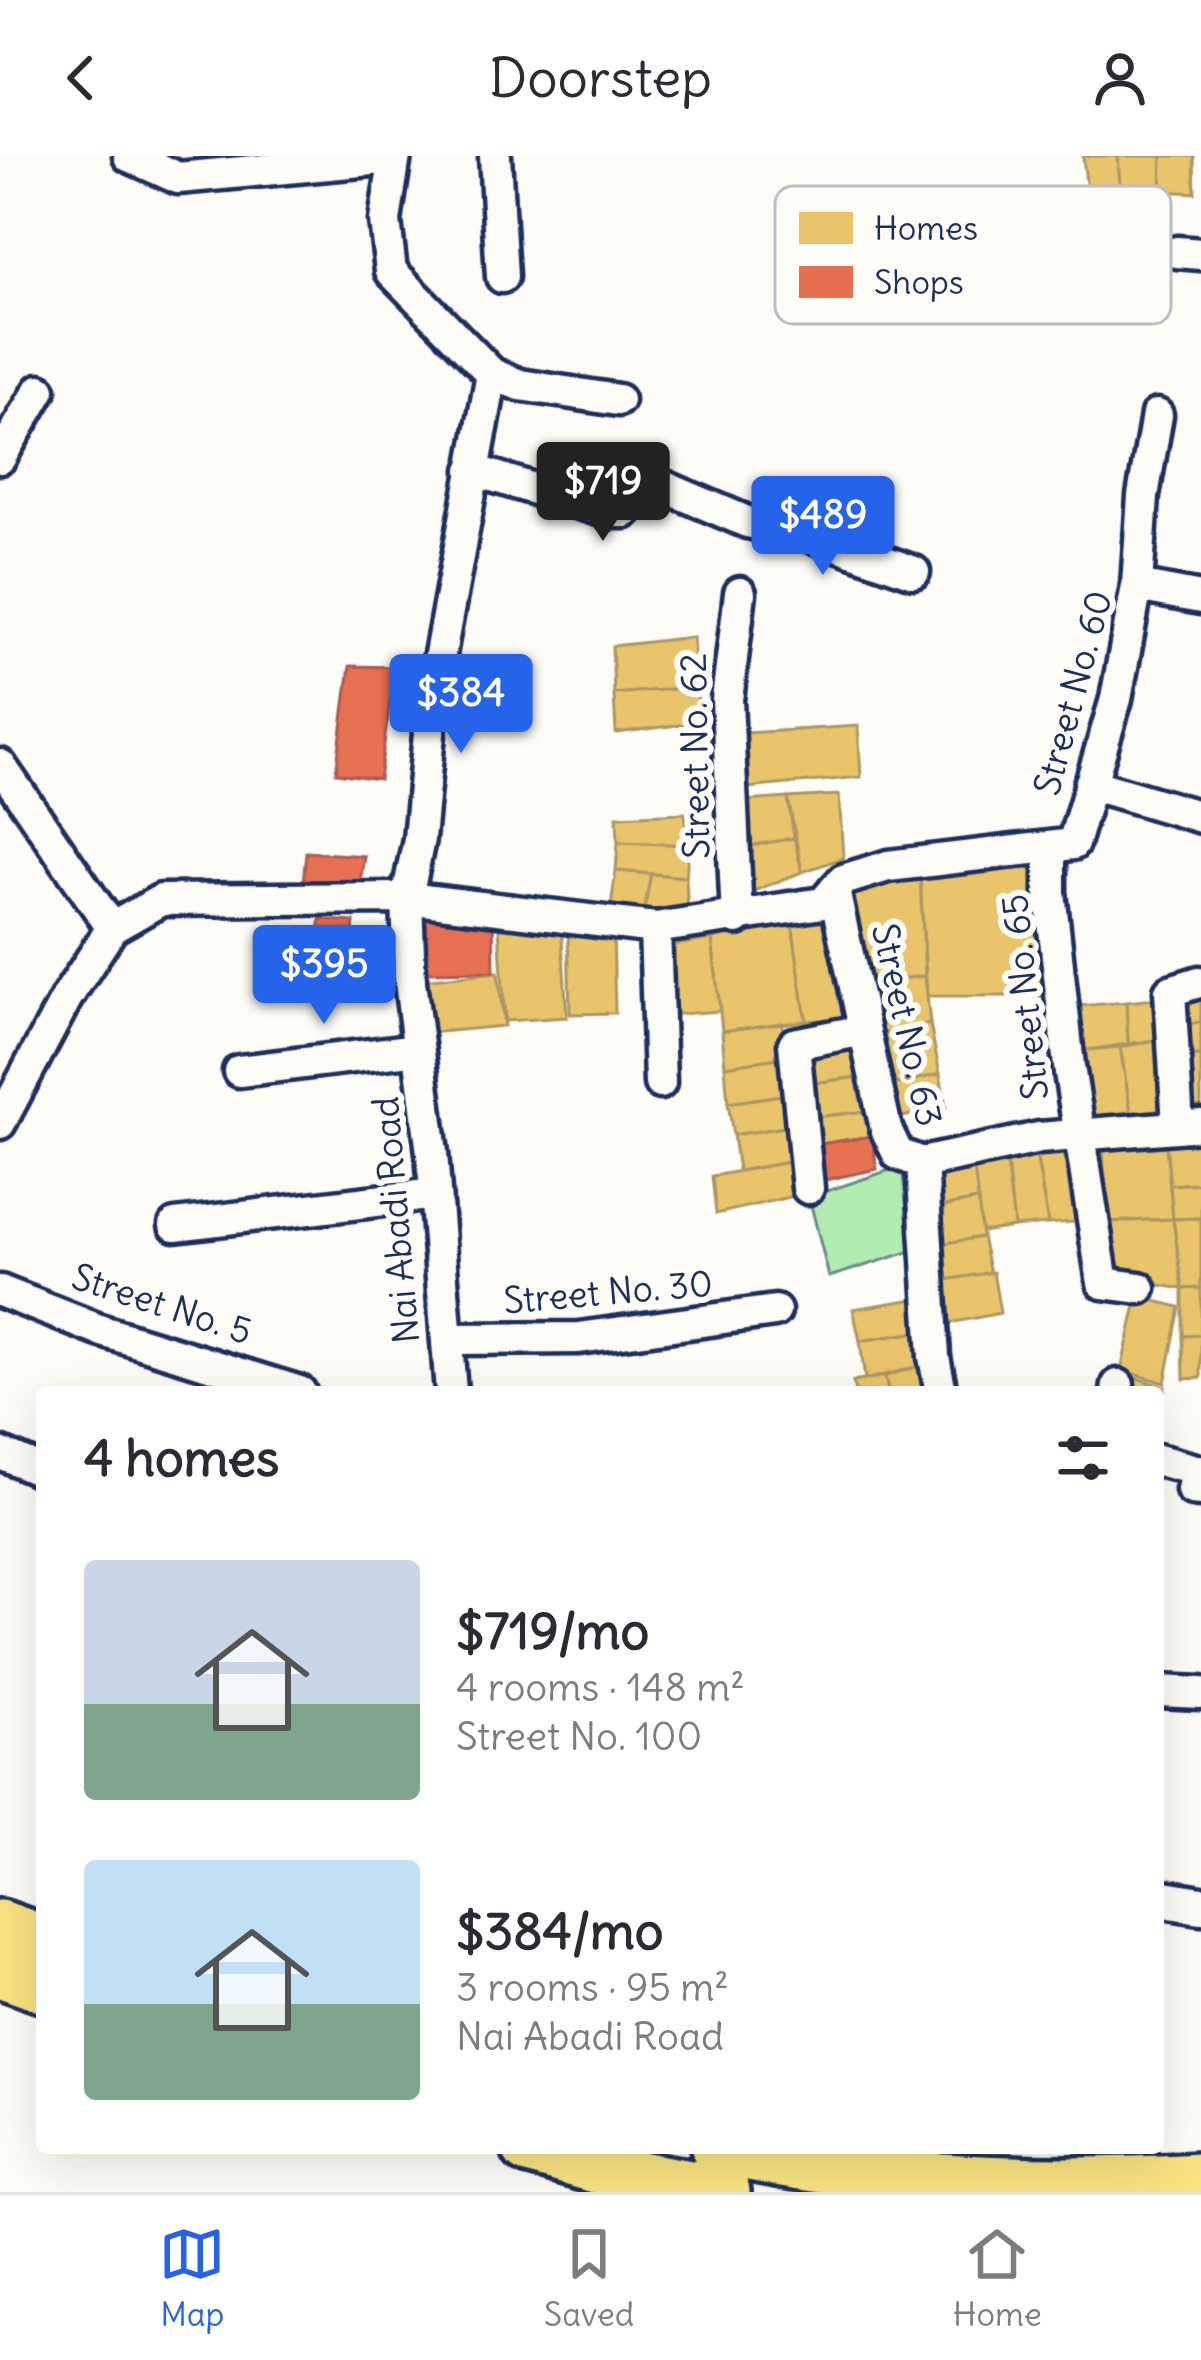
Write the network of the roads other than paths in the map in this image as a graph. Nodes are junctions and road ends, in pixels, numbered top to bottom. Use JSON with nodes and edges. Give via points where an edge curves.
{"nodes":[{"id":1,"x":129,"y":156,"type":"edge"},
{"id":2,"x":495,"y":156,"type":"edge"},
{"id":3,"x":394,"y":157,"type":"edge"},
{"id":4,"x":502,"y":277,"type":"dead end"},
{"id":5,"x":492,"y":374,"type":"junction"},
{"id":6,"x":40,"y":390,"type":"dead end"},
{"id":7,"x":618,"y":400,"type":"dead end"},
{"id":8,"x":1157,"y":415,"type":"dead end"},
{"id":9,"x":0,"y":458,"type":"edge"},
{"id":10,"x":473,"y":470,"type":"junction"},
{"id":11,"x":914,"y":572,"type":"dead end"},
{"id":12,"x":1137,"y":586,"type":"junction"},
{"id":13,"x":740,"y":592,"type":"dead end"},
{"id":14,"x":1201,"y":598,"type":"edge"},
{"id":15,"x":0,"y":765,"type":"edge"},
{"id":16,"x":1090,"y":784,"type":"junction"},
{"id":17,"x":1201,"y":817,"type":"edge"},
{"id":18,"x":1050,"y":850,"type":"junction"},
{"id":19,"x":834,"y":890,"type":"junction"},
{"id":20,"x":407,"y":898,"type":"junction"},
{"id":21,"x":737,"y":919,"type":"junction"},
{"id":22,"x":112,"y":928,"type":"junction"},
{"id":23,"x":655,"y":928,"type":"junction"},
{"id":24,"x":1199,"y":982,"type":"edge"},
{"id":25,"x":864,"y":1030,"type":"junction"},
{"id":26,"x":418,"y":1049,"type":"junction"},
{"id":27,"x":239,"y":1071,"type":"dead end"},
{"id":28,"x":660,"y":1083,"type":"dead end"},
{"id":29,"x":0,"y":1124,"type":"edge"},
{"id":30,"x":1189,"y":1126,"type":"edge"},
{"id":31,"x":1080,"y":1136,"type":"junction"},
{"id":32,"x":922,"y":1163,"type":"junction"},
{"id":33,"x":808,"y":1188,"type":"dead end"},
{"id":34,"x":435,"y":1194,"type":"junction"},
{"id":35,"x":175,"y":1225,"type":"dead end"},
{"id":36,"x":1140,"y":1288,"type":"dead end"},
{"id":37,"x":0,"y":1291,"type":"edge"},
{"id":38,"x":775,"y":1311,"type":"dead end"},
{"id":39,"x":447,"y":1339,"type":"junction"},
{"id":40,"x":280,"y":1386,"type":"edge"},
{"id":41,"x":451,"y":1386,"type":"edge"},
{"id":42,"x":940,"y":1386,"type":"edge"},
{"id":43,"x":0,"y":1453,"type":"edge"},
{"id":44,"x":1164,"y":1462,"type":"edge"},
{"id":45,"x":36,"y":1468,"type":"edge"},
{"id":46,"x":1201,"y":1491,"type":"edge"},
{"id":47,"x":1164,"y":1690,"type":"edge"},
{"id":48,"x":1201,"y":1693,"type":"edge"},
{"id":49,"x":1164,"y":1899,"type":"edge"},
{"id":50,"x":1201,"y":1905,"type":"edge"},
{"id":51,"x":0,"y":1926,"type":"edge"},
{"id":52,"x":36,"y":1939,"type":"edge"},
{"id":53,"x":0,"y":1971,"type":"edge"},
{"id":54,"x":36,"y":1984,"type":"edge"},
{"id":55,"x":549,"y":2154,"type":"edge"},
{"id":56,"x":745,"y":2154,"type":"edge"},
{"id":57,"x":1201,"y":2179,"type":"edge"},
{"id":58,"x":724,"y":2192,"type":"edge"}],
"edges":[{"from":1,"to":3,"type":"street","via":[[178,178]]},
{"from":2,"to":4,"type":"street"},
{"from":3,"to":5,"type":"street","via":[[385,221],[391,271]]},
{"from":5,"to":7,"type":"street","via":[[520,386]]},
{"from":5,"to":10,"type":"street","name":"Nai Abadi Road"},
{"from":6,"to":9,"type":"street"},
{"from":8,"to":12,"type":"street"},
{"from":10,"to":11,"type":"street","via":[[608,512],[625,512],[647,487],[664,487],[747,522]]},
{"from":10,"to":20,"type":"street","name":"Nai Abadi Road"},
{"from":12,"to":14,"type":"street","name":"Street No. 60"},
{"from":12,"to":16,"type":"street","name":"Street No. 60"},
{"from":13,"to":21,"type":"street","name":"Street No. 62","via":[[727,700]]},
{"from":15,"to":22,"type":"street"},
{"from":16,"to":17,"type":"street"},
{"from":16,"to":18,"type":"street","name":"Street No. 60","via":[[1073,844]]},
{"from":18,"to":19,"type":"street","name":"Street No. 60","via":[[888,866]]},
{"from":18,"to":31,"type":"street","name":"Street No. 65"},
{"from":19,"to":21,"type":"street","name":"Street No. 60","via":[[823,903]]},
{"from":19,"to":25,"type":"street","name":"Street No. 63"},
{"from":20,"to":22,"type":"street","name":"Street No. 60","via":[[161,900]]},
{"from":20,"to":23,"type":"street","name":"Street No. 60"},
{"from":20,"to":26,"type":"street","name":"Nai Abadi Road"},
{"from":21,"to":23,"type":"street","name":"Street No. 60"},
{"from":22,"to":29,"type":"street"},
{"from":23,"to":28,"type":"street"},
{"from":24,"to":30,"type":"street","via":[[1170,991]]},
{"from":25,"to":32,"type":"street","name":"Street No. 63","via":[[886,1129],[898,1154]]},
{"from":25,"to":33,"type":"street","via":[[794,1044]]},
{"from":26,"to":27,"type":"street"},
{"from":26,"to":34,"type":"street","name":"Nai Abadi Road"},
{"from":30,"to":31,"type":"street"},
{"from":31,"to":32,"type":"street"},
{"from":31,"to":36,"type":"street","name":"Street No. 65","via":[[1103,1282]]},
{"from":32,"to":42,"type":"street"},
{"from":34,"to":35,"type":"street"},
{"from":34,"to":39,"type":"street","name":"Nai Abadi Road"},
{"from":37,"to":40,"type":"street","name":"Street No. 5"},
{"from":38,"to":39,"type":"street","name":"Street No. 30","via":[[579,1338]]},
{"from":39,"to":41,"type":"street","name":"Nai Abadi Road"},
{"from":43,"to":45,"type":"street"},
{"from":44,"to":46,"type":"street","via":[[1196,1470],[1192,1490]]},
{"from":47,"to":48,"type":"street"},
{"from":49,"to":50,"type":"street"},
{"from":51,"to":52,"type":"highway"},
{"from":53,"to":54,"type":"highway"},
{"from":55,"to":58,"type":"highway"},
{"from":56,"to":57,"type":"highway","via":[[1008,2181]]}]}
